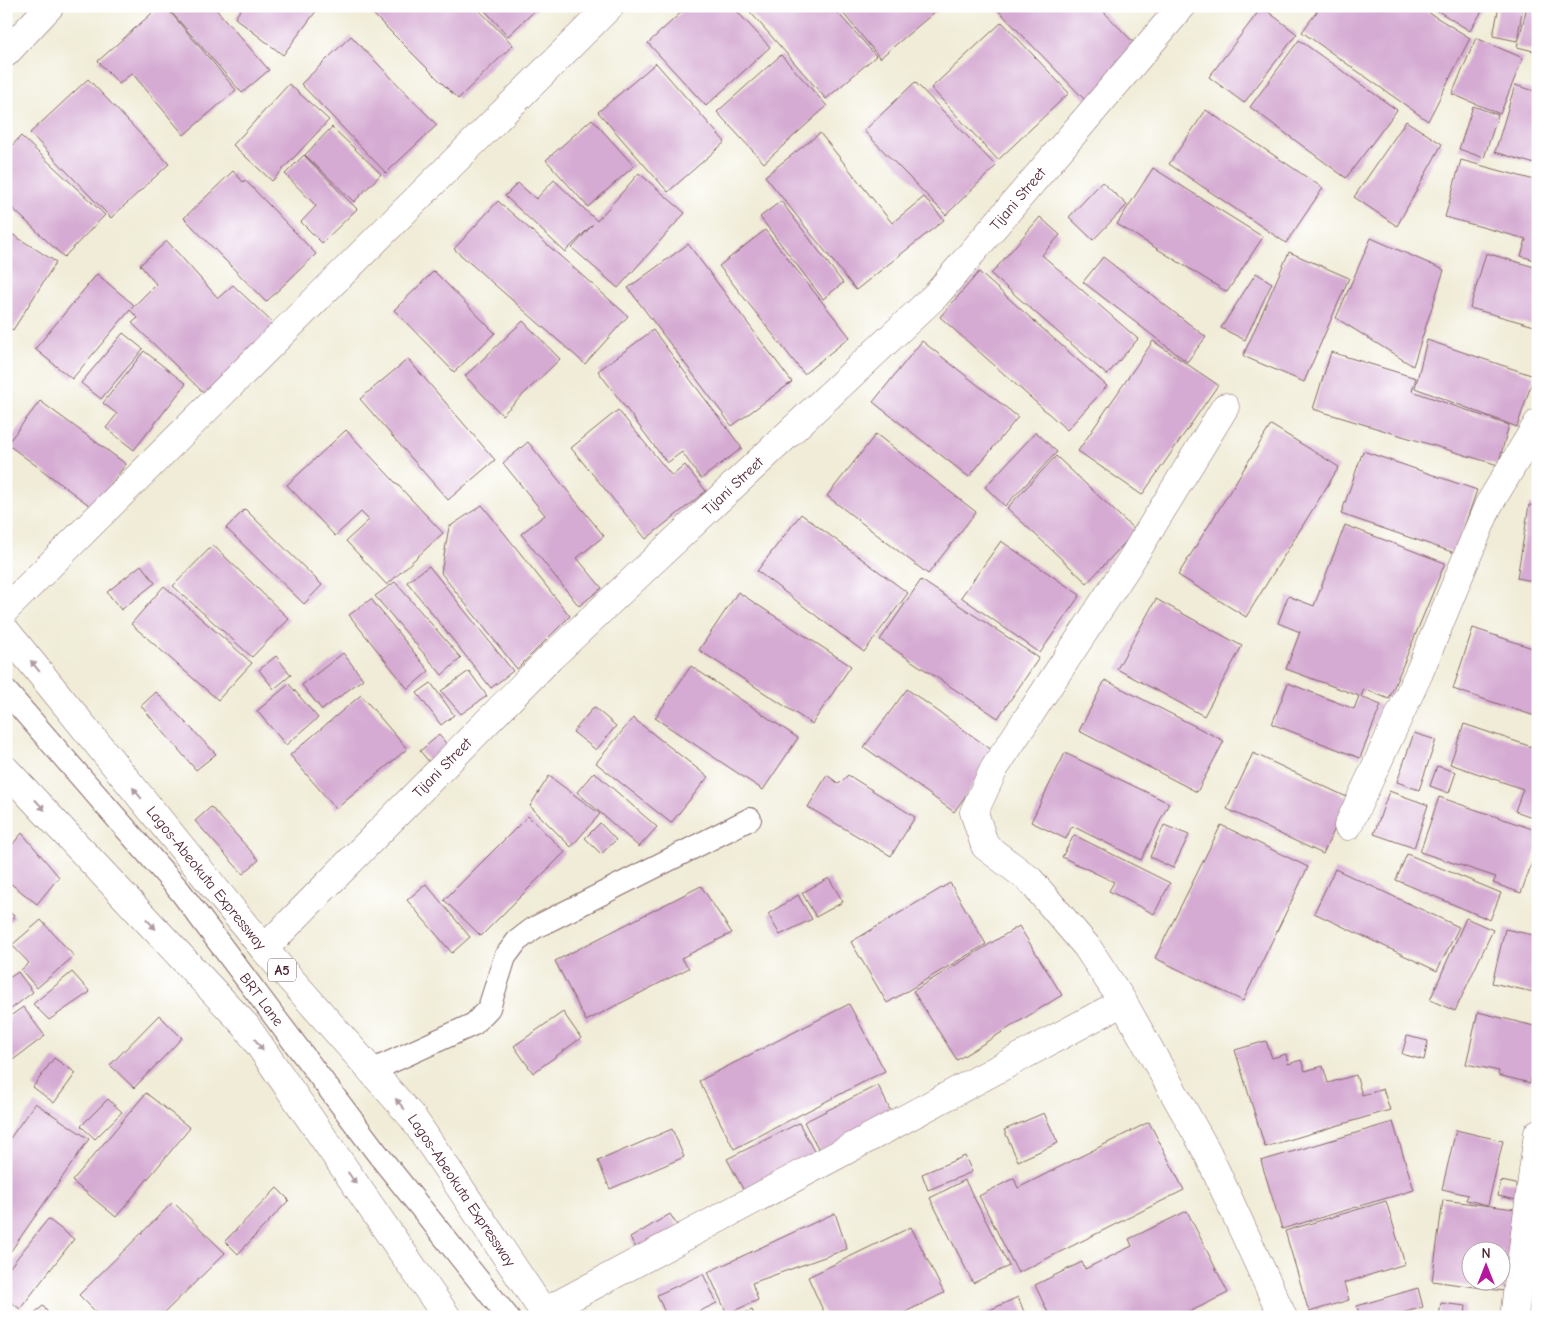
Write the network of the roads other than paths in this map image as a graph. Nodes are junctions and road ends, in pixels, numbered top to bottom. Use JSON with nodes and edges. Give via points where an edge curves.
{"nodes":[{"id":1,"x":50,"y":6,"type":"edge"},
{"id":2,"x":610,"y":6,"type":"edge"},
{"id":3,"x":1182,"y":6,"type":"edge"},
{"id":4,"x":6,"y":52,"type":"edge"},
{"id":5,"x":1225,"y":407,"type":"dead end"},
{"id":6,"x":1538,"y":423,"type":"edge"},
{"id":7,"x":6,"y":609,"type":"edge"},
{"id":8,"x":6,"y":631,"type":"edge"},
{"id":9,"x":6,"y":691,"type":"edge"},
{"id":10,"x":6,"y":770,"type":"edge"},
{"id":11,"x":750,"y":819,"type":"dead end"},
{"id":12,"x":1348,"y":826,"type":"dead end"},
{"id":13,"x":264,"y":949,"type":"junction"},
{"id":14,"x":1122,"y":1002,"type":"junction"},
{"id":15,"x":371,"y":1071,"type":"junction"},
{"id":16,"x":1538,"y":1133,"type":"edge"},
{"id":17,"x":546,"y":1315,"type":"edge"},
{"id":18,"x":447,"y":1317,"type":"edge"},
{"id":19,"x":508,"y":1317,"type":"edge"},
{"id":20,"x":1283,"y":1317,"type":"edge"},
{"id":21,"x":1514,"y":1317,"type":"edge"}],
"edges":[{"from":1,"to":4,"type":"main road"},
{"from":2,"to":7,"type":"main road"},
{"from":3,"to":13,"type":"main road","name":"Tijani Street","via":[[936,295],[550,658]]},
{"from":5,"to":14,"type":"main road","via":[[1128,565],[994,769],[974,812],[985,846],[1030,880],[1087,947]]},
{"from":6,"to":12,"type":"main road","via":[[1488,506],[1419,673]]},
{"from":13,"to":8,"type":"main road","name":"Lagos-Abeokuta Expressway","number":"A5","one_way":true},
{"from":9,"to":19,"type":"lane","name":"BRT Lane","via":[[180,891],[376,1153]]},
{"from":10,"to":18,"type":"main road","one_way":true,"via":[[246,1026]]},
{"from":11,"to":15,"type":"lane","via":[[534,928],[516,941],[505,957],[490,1008],[474,1024]]},
{"from":13,"to":15,"type":"main road","name":"Lagos-Abeokuta Expressway","number":"A5"},
{"from":14,"to":17,"type":"main road"},
{"from":14,"to":20,"type":"main road","via":[[1207,1152]]},
{"from":17,"to":15,"type":"main road","name":"Lagos-Abeokuta Expressway","number":"A5","one_way":true,"via":[[413,1118]]},
{"from":16,"to":21,"type":"main road"}]}
